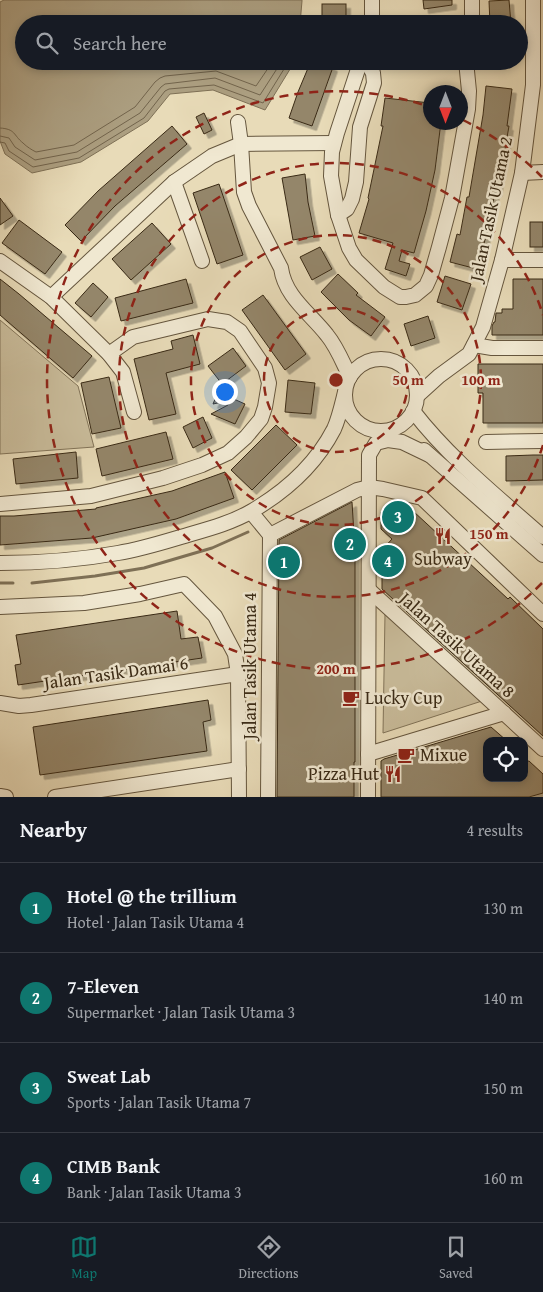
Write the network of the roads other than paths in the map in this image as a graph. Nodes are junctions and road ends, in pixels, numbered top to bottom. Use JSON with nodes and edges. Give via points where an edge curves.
{"nodes":[{"id":1,"x":372,"y":0,"type":"edge"},
{"id":2,"x":472,"y":0,"type":"edge"},
{"id":3,"x":533,"y":0,"type":"edge"},
{"id":4,"x":372,"y":15,"type":"edge"},
{"id":5,"x":472,"y":15,"type":"edge"},
{"id":6,"x":361,"y":70,"type":"edge"},
{"id":7,"x":371,"y":70,"type":"edge"},
{"id":8,"x":467,"y":70,"type":"edge"},
{"id":9,"x":538,"y":85,"type":"edge"},
{"id":10,"x":238,"y":122,"type":"dead end"},
{"id":11,"x":237,"y":148,"type":"junction"},
{"id":12,"x":333,"y":148,"type":"junction"},
{"id":13,"x":522,"y":172,"type":"junction"},
{"id":14,"x":543,"y":172,"type":"edge"},
{"id":15,"x":174,"y":182,"type":"junction"},
{"id":16,"x":338,"y":214,"type":"junction"},
{"id":17,"x":502,"y":260,"type":"junction"},
{"id":18,"x":543,"y":260,"type":"edge"},
{"id":19,"x":0,"y":261,"type":"edge"},
{"id":20,"x":202,"y":261,"type":"dead end"},
{"id":21,"x":51,"y":297,"type":"junction"},
{"id":22,"x":474,"y":344,"type":"junction"},
{"id":23,"x":543,"y":348,"type":"edge"},
{"id":24,"x":109,"y":354,"type":"junction"},
{"id":25,"x":340,"y":356,"type":"junction"},
{"id":26,"x":362,"y":364,"type":"junction"},
{"id":27,"x":412,"y":376,"type":"junction"},
{"id":28,"x":439,"y":376,"type":"junction"},
{"id":29,"x":350,"y":377,"type":"junction"},
{"id":30,"x":345,"y":392,"type":"junction"},
{"id":31,"x":417,"y":396,"type":"junction"},
{"id":32,"x":134,"y":412,"type":"dead end"},
{"id":33,"x":413,"y":412,"type":"junction"},
{"id":34,"x":354,"y":419,"type":"junction"},
{"id":35,"x":335,"y":427,"type":"junction"},
{"id":36,"x":397,"y":427,"type":"junction"},
{"id":37,"x":543,"y":441,"type":"edge"},
{"id":38,"x":486,"y":442,"type":"dead end"},
{"id":39,"x":429,"y":455,"type":"junction"},
{"id":40,"x":459,"y":462,"type":"junction"},
{"id":41,"x":449,"y":472,"type":"junction"},
{"id":42,"x":369,"y":487,"type":"junction"},
{"id":43,"x":270,"y":499,"type":"junction"},
{"id":44,"x":0,"y":504,"type":"edge"},
{"id":45,"x":251,"y":512,"type":"junction"},
{"id":46,"x":274,"y":532,"type":"junction"},
{"id":47,"x":543,"y":537,"type":"edge"},
{"id":48,"x":543,"y":555,"type":"edge"},
{"id":49,"x":0,"y":563,"type":"edge"},
{"id":50,"x":368,"y":590,"type":"junction"},
{"id":51,"x":0,"y":607,"type":"edge"},
{"id":52,"x":543,"y":614,"type":"edge"},
{"id":53,"x":238,"y":674,"type":"junction"},
{"id":54,"x":0,"y":703,"type":"edge"},
{"id":55,"x":504,"y":713,"type":"junction"},
{"id":56,"x":543,"y":749,"type":"edge"},
{"id":57,"x":368,"y":754,"type":"junction"},
{"id":58,"x":239,"y":769,"type":"junction"},
{"id":59,"x":0,"y":796,"type":"edge"},
{"id":60,"x":6,"y":797,"type":"edge"},
{"id":61,"x":55,"y":797,"type":"edge"},
{"id":62,"x":239,"y":797,"type":"edge"},
{"id":63,"x":268,"y":797,"type":"edge"},
{"id":64,"x":368,"y":797,"type":"edge"}],
"edges":[{"from":1,"to":4,"type":"street"},
{"from":2,"to":5,"type":"street"},
{"from":3,"to":9,"type":"street","name":"Jalan Tasik Utama 2"},
{"from":6,"to":12,"type":"street"},
{"from":7,"to":16,"type":"street","via":[[374,83],[360,127],[356,182],[348,209]]},
{"from":8,"to":16,"type":"street","via":[[468,109],[457,173],[426,286],[415,295],[406,297],[384,287],[356,260]]},
{"from":9,"to":13,"type":"street","name":"Jalan Tasik Utama 2"},
{"from":10,"to":11,"type":"street"},
{"from":11,"to":12,"type":"street","via":[[296,151]]},
{"from":11,"to":15,"type":"street","via":[[212,156]]},
{"from":11,"to":25,"type":"street","via":[[244,192],[281,268],[282,279],[290,294],[329,336]]},
{"from":12,"to":16,"type":"street","via":[[331,176]]},
{"from":13,"to":14,"type":"street"},
{"from":13,"to":17,"type":"street","name":"Jalan Tasik Utama 2"},
{"from":15,"to":20,"type":"street"},
{"from":15,"to":21,"type":"street"},
{"from":17,"to":18,"type":"street"},
{"from":17,"to":22,"type":"street","name":"Jalan Tasik Utama 2","via":[[483,327]]},
{"from":19,"to":21,"type":"street"},
{"from":21,"to":24,"type":"street"},
{"from":22,"to":23,"type":"street","via":[[492,348]]},
{"from":22,"to":28,"type":"street","name":"Jalan Tasik Utama 2","via":[[469,354]]},
{"from":24,"to":32,"type":"street","via":[[123,372]]},
{"from":24,"to":44,"type":"street","via":[[133,338],[208,319],[227,322],[240,331],[264,368],[269,383],[261,419],[228,453],[163,478],[91,496]]},
{"from":25,"to":26,"type":"street"},
{"from":25,"to":29,"type":"street"},
{"from":26,"to":27,"type":"street","via":[[371,360],[390,360],[399,363]]},
{"from":26,"to":29,"type":"street"},
{"from":27,"to":28,"type":"street"},
{"from":27,"to":31,"type":"street"},
{"from":28,"to":31,"type":"street","name":"Jalan Tasik Utama 2"},
{"from":29,"to":30,"type":"street"},
{"from":30,"to":34,"type":"street"},
{"from":30,"to":35,"type":"street"},
{"from":31,"to":33,"type":"street"},
{"from":33,"to":36,"type":"street"},
{"from":33,"to":40,"type":"street"},
{"from":34,"to":35,"type":"street"},
{"from":34,"to":36,"type":"street","via":[[375,430]]},
{"from":35,"to":43,"type":"street","via":[[302,474]]},
{"from":36,"to":39,"type":"street"},
{"from":37,"to":38,"type":"street"},
{"from":39,"to":41,"type":"street"},
{"from":39,"to":42,"type":"street","via":[[402,442],[388,440],[376,444],[369,455]]},
{"from":40,"to":41,"type":"street"},
{"from":40,"to":47,"type":"street"},
{"from":41,"to":48,"type":"street"},
{"from":42,"to":46,"type":"street"},
{"from":42,"to":50,"type":"street"},
{"from":42,"to":52,"type":"street","via":[[422,498]]},
{"from":43,"to":45,"type":"street"},
{"from":43,"to":46,"type":"street","via":[[265,514]]},
{"from":45,"to":46,"type":"street"},
{"from":45,"to":49,"type":"street","via":[[223,524],[118,553]]},
{"from":46,"to":63,"type":"street","name":"Jalan Tasik Utama 4"},
{"from":50,"to":55,"type":"street","name":"Jalan Tasik Utama 8"},
{"from":50,"to":57,"type":"street"},
{"from":51,"to":53,"type":"street","via":[[84,603],[184,584],[215,616],[235,654]]},
{"from":53,"to":54,"type":"street","name":"Jalan Tasik Damai 6","via":[[31,705]]},
{"from":53,"to":58,"type":"street"},
{"from":55,"to":56,"type":"street","name":"Jalan Tasik Utama 8"},
{"from":55,"to":57,"type":"street"},
{"from":57,"to":64,"type":"street"},
{"from":58,"to":61,"type":"street"},
{"from":58,"to":62,"type":"street"},
{"from":59,"to":60,"type":"street"}]}
